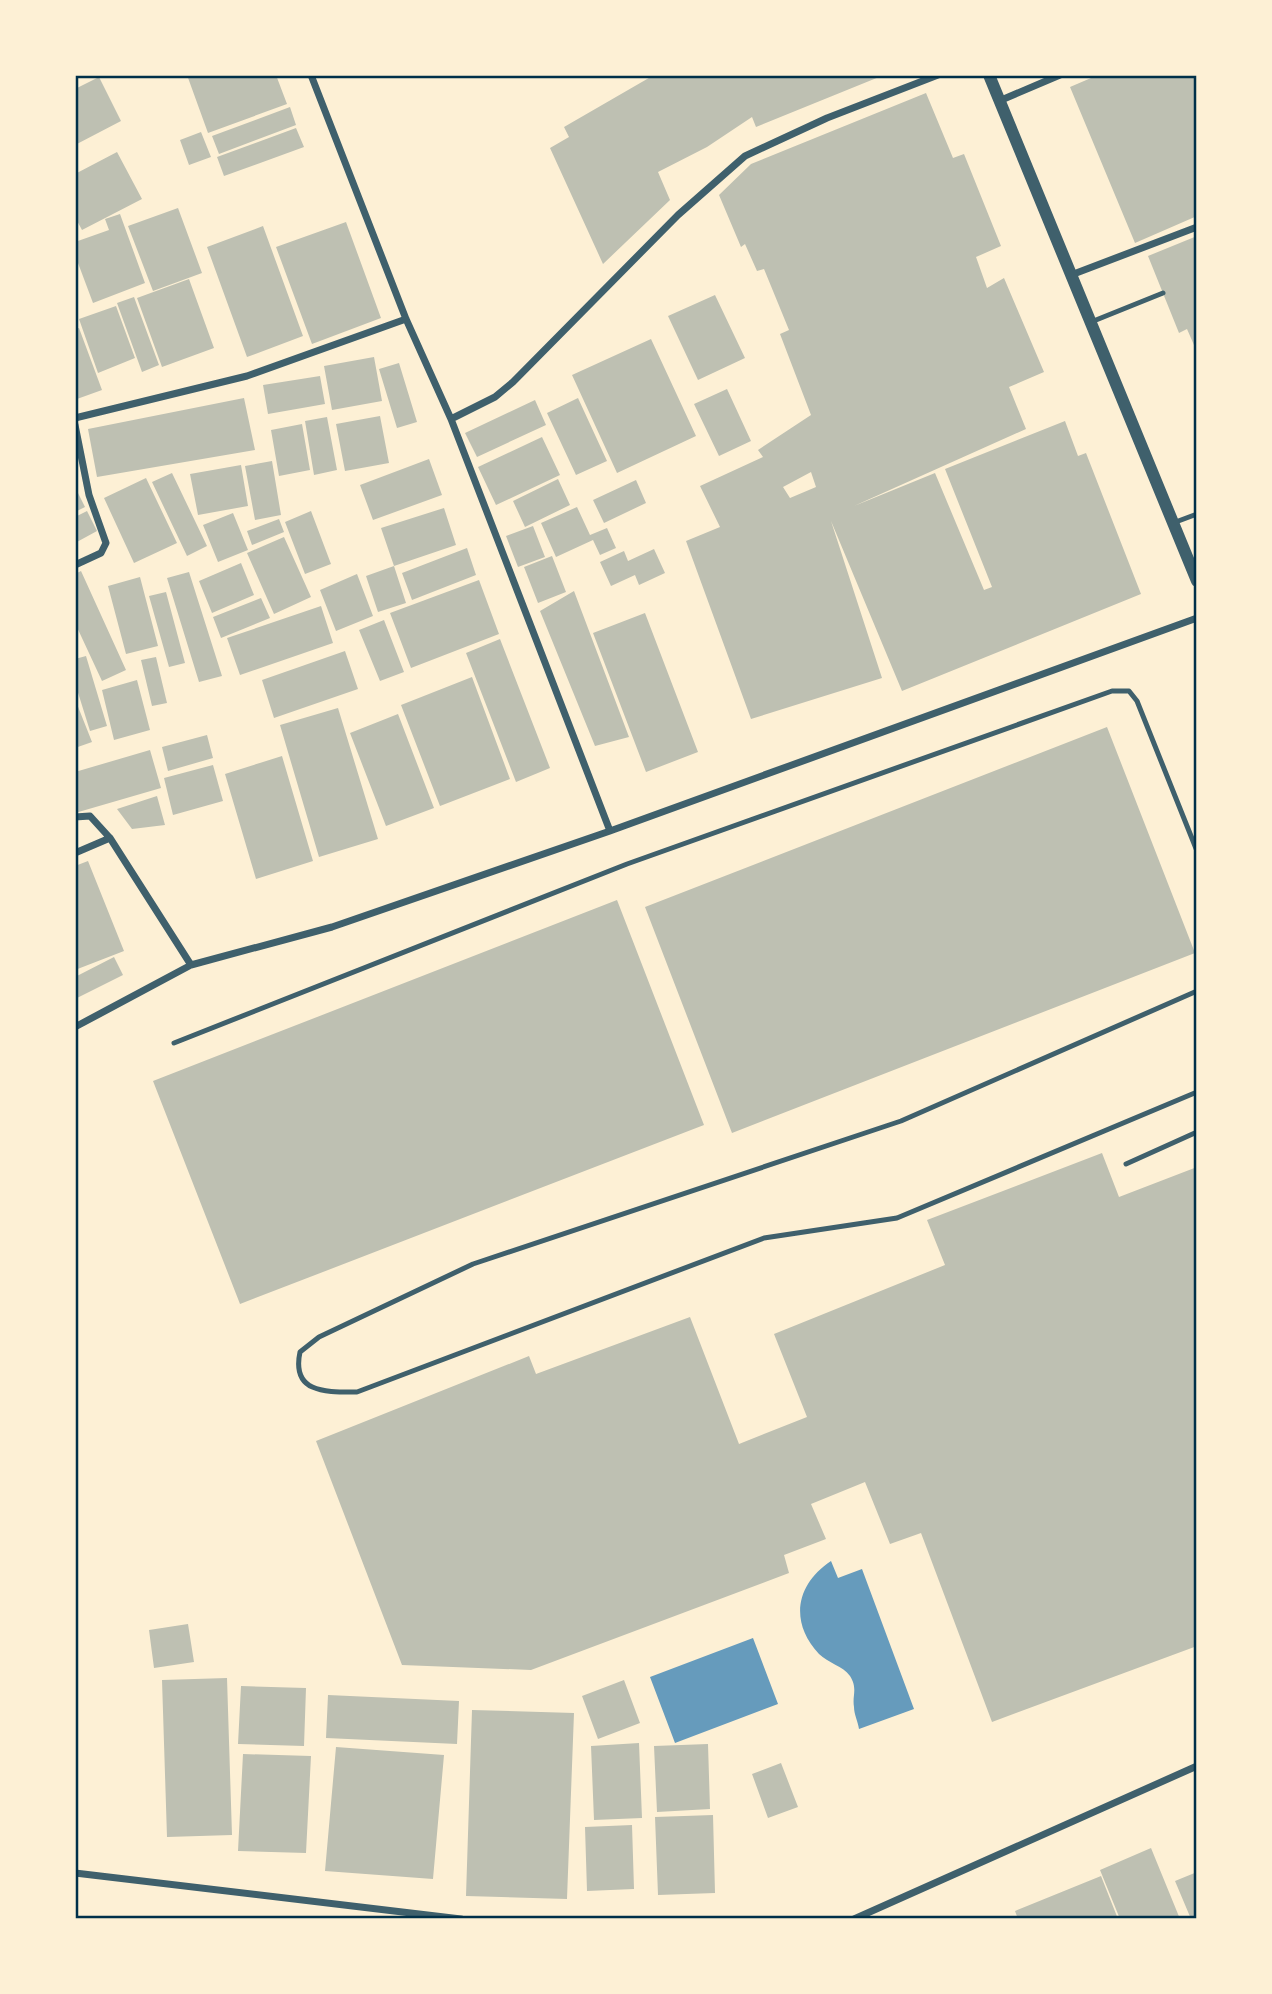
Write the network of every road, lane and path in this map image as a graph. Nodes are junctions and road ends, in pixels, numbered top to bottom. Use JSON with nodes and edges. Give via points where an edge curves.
{"nodes":[{"id":1,"x":311,"y":75,"type":"edge"},
{"id":2,"x":938,"y":75,"type":"edge"},
{"id":3,"x":989,"y":75,"type":"edge"},
{"id":4,"x":1060,"y":75,"type":"edge"},
{"id":5,"x":999,"y":101,"type":"junction"},
{"id":6,"x":1197,"y":227,"type":"edge"},
{"id":7,"x":1071,"y":275,"type":"junction"},
{"id":8,"x":1163,"y":293,"type":"dead end"},
{"id":9,"x":407,"y":319,"type":"junction"},
{"id":10,"x":1091,"y":322,"type":"junction"},
{"id":11,"x":75,"y":418,"type":"edge"},
{"id":12,"x":450,"y":419,"type":"junction"},
{"id":13,"x":75,"y":425,"type":"edge"},
{"id":14,"x":1197,"y":514,"type":"edge"},
{"id":15,"x":1173,"y":523,"type":"junction"},
{"id":16,"x":75,"y":565,"type":"edge"},
{"id":17,"x":1197,"y":581,"type":"edge"},
{"id":18,"x":1197,"y":618,"type":"edge"},
{"id":19,"x":75,"y":817,"type":"edge"},
{"id":20,"x":610,"y":831,"type":"junction"},
{"id":21,"x":110,"y":838,"type":"junction"},
{"id":22,"x":1197,"y":851,"type":"edge"},
{"id":23,"x":75,"y":853,"type":"edge"},
{"id":24,"x":191,"y":965,"type":"junction"},
{"id":25,"x":1197,"y":991,"type":"edge"},
{"id":26,"x":75,"y":1027,"type":"edge"},
{"id":27,"x":174,"y":1043,"type":"dead end"},
{"id":28,"x":1197,"y":1091,"type":"edge"},
{"id":29,"x":1197,"y":1132,"type":"edge"},
{"id":30,"x":1126,"y":1164,"type":"dead end"},
{"id":31,"x":1197,"y":1766,"type":"edge"},
{"id":32,"x":75,"y":1873,"type":"edge"},
{"id":33,"x":461,"y":1919,"type":"edge"},
{"id":34,"x":854,"y":1919,"type":"edge"}],
"edges":[{"from":1,"to":9,"type":"street"},
{"from":2,"to":12,"type":"street","via":[[745,156],[678,215],[513,382],[495,397]]},
{"from":3,"to":5,"type":"street"},
{"from":4,"to":5,"type":"street"},
{"from":5,"to":7,"type":"street"},
{"from":6,"to":7,"type":"street"},
{"from":7,"to":10,"type":"street"},
{"from":8,"to":10,"type":"lane"},
{"from":9,"to":11,"type":"street","via":[[247,376]]},
{"from":9,"to":12,"type":"street"},
{"from":10,"to":15,"type":"street"},
{"from":12,"to":20,"type":"street"},
{"from":13,"to":16,"type":"street","via":[[89,495],[106,542],[101,553]]},
{"from":14,"to":15,"type":"lane"},
{"from":15,"to":17,"type":"street"},
{"from":18,"to":20,"type":"street"},
{"from":19,"to":21,"type":"street","via":[[90,816]]},
{"from":20,"to":24,"type":"street","via":[[332,927]]},
{"from":21,"to":23,"type":"street"},
{"from":21,"to":24,"type":"street"},
{"from":22,"to":27,"type":"lane","via":[[1137,701],[1129,691],[1112,691],[627,864]]},
{"from":24,"to":26,"type":"street"},
{"from":25,"to":28,"type":"lane","via":[[901,1121],[473,1264],[313,1341],[300,1352],[299,1370],[311,1388],[321,1392],[357,1392],[764,1238],[897,1217]]},
{"from":29,"to":30,"type":"lane"},
{"from":31,"to":34,"type":"street"},
{"from":32,"to":33,"type":"street"}]}
